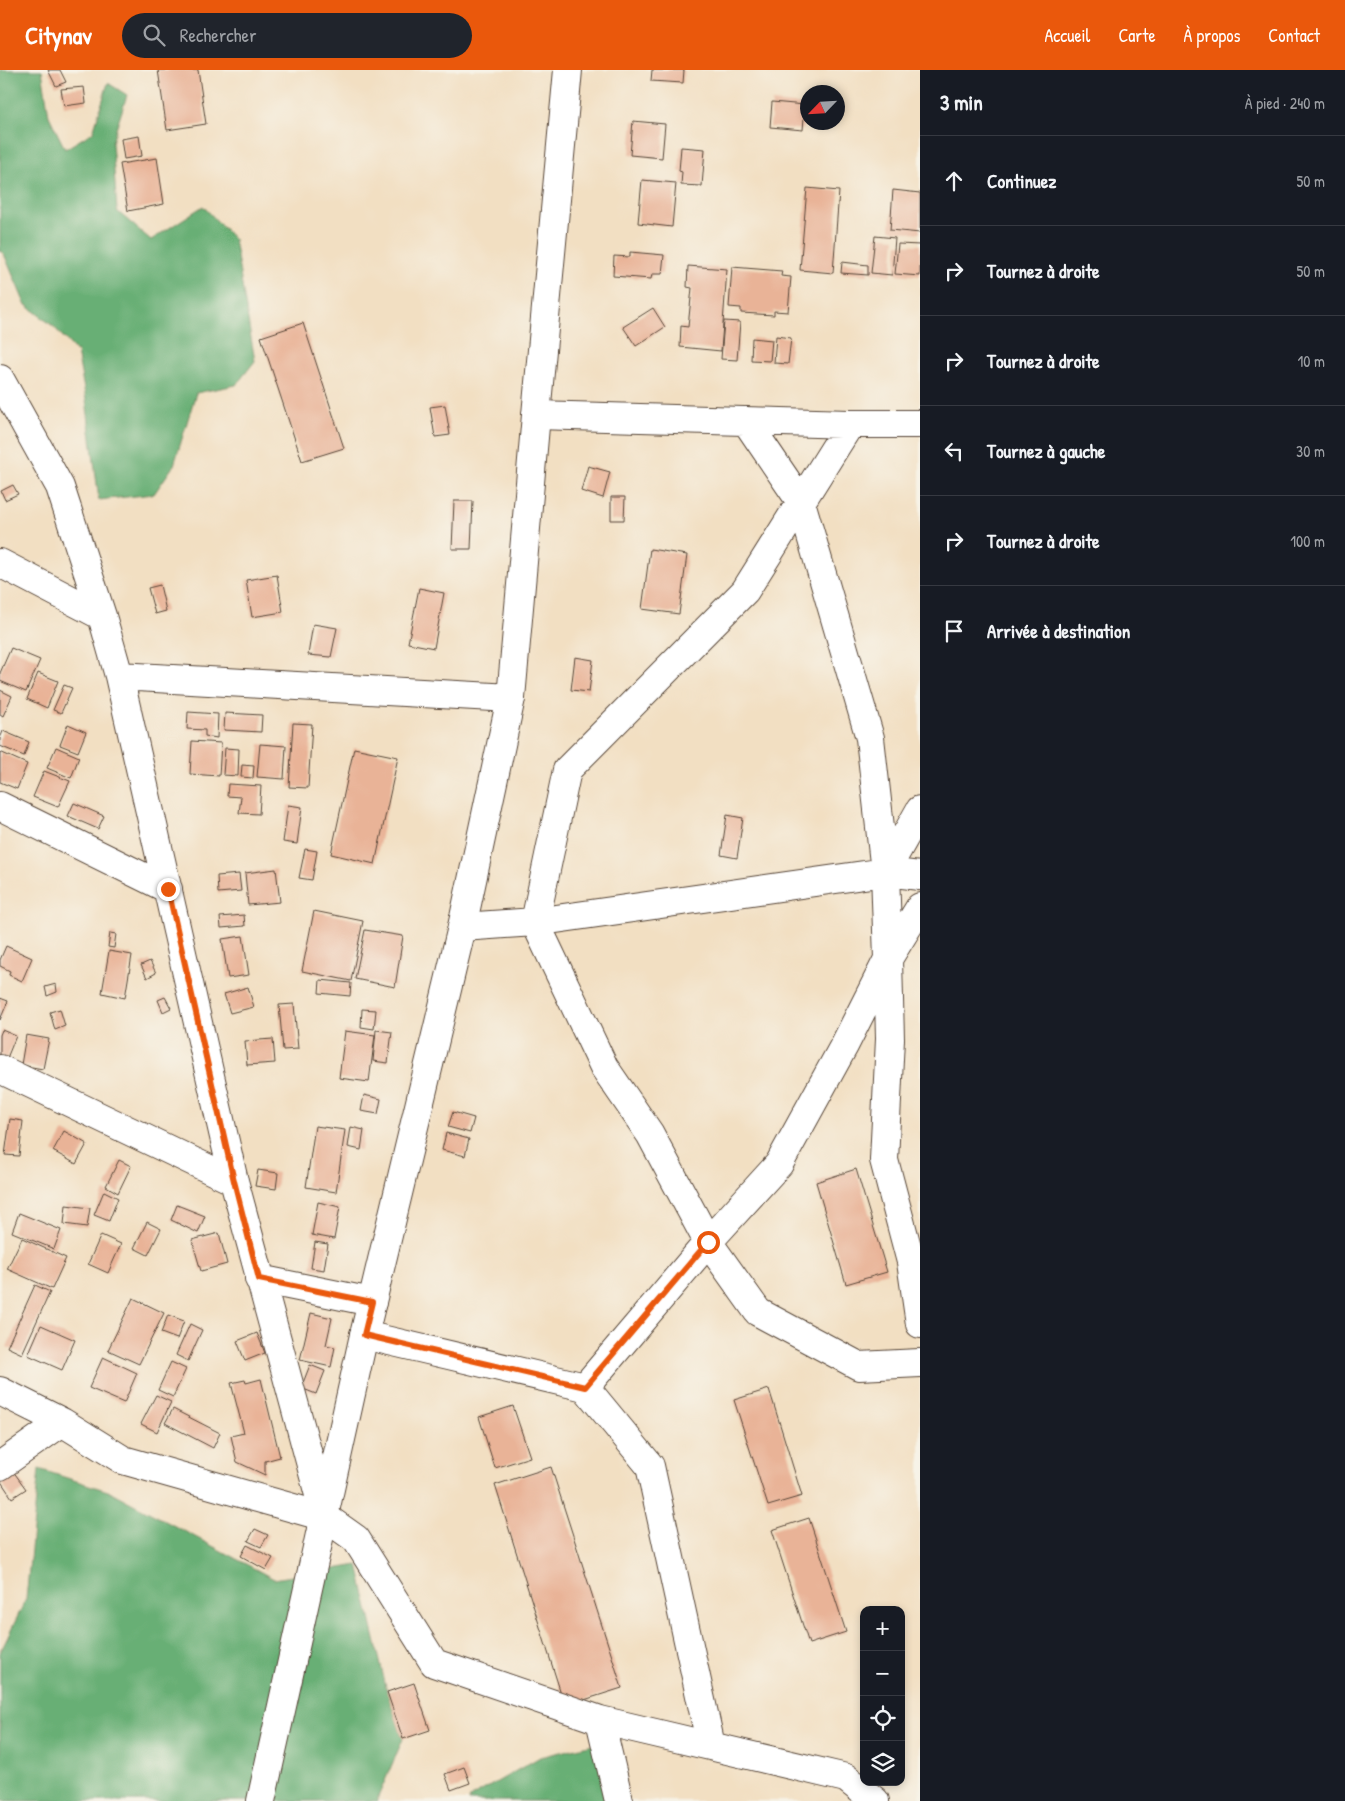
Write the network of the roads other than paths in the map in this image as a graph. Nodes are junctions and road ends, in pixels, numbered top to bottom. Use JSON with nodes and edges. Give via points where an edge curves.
{"nodes":[{"id":1,"x":568,"y":70,"type":"edge"},
{"id":2,"x":0,"y":379,"type":"edge"},
{"id":3,"x":536,"y":414,"type":"junction"},
{"id":4,"x":746,"y":420,"type":"junction"},
{"id":5,"x":850,"y":424,"type":"junction"},
{"id":6,"x":920,"y":424,"type":"edge"},
{"id":7,"x":801,"y":502,"type":"junction"},
{"id":8,"x":0,"y":563,"type":"edge"},
{"id":9,"x":102,"y":616,"type":"junction"},
{"id":10,"x":119,"y":676,"type":"junction"},
{"id":11,"x":512,"y":698,"type":"junction"},
{"id":12,"x":0,"y":806,"type":"edge"},
{"id":13,"x":920,"y":810,"type":"edge"},
{"id":14,"x":884,"y":872,"type":"junction"},
{"id":15,"x":920,"y":876,"type":"edge"},
{"id":16,"x":168,"y":889,"type":"junction"},
{"id":17,"x":920,"y":907,"type":"edge"},
{"id":18,"x":534,"y":922,"type":"junction"},
{"id":19,"x":462,"y":927,"type":"junction"},
{"id":20,"x":888,"y":959,"type":"junction"},
{"id":21,"x":0,"y":1069,"type":"edge"},
{"id":22,"x":234,"y":1181,"type":"junction"},
{"id":23,"x":708,"y":1242,"type":"junction"},
{"id":24,"x":259,"y":1279,"type":"junction"},
{"id":25,"x":372,"y":1302,"type":"junction"},
{"id":26,"x":920,"y":1324,"type":"edge"},
{"id":27,"x":364,"y":1335,"type":"junction"},
{"id":28,"x":920,"y":1363,"type":"edge"},
{"id":29,"x":585,"y":1387,"type":"junction"},
{"id":30,"x":0,"y":1391,"type":"edge"},
{"id":31,"x":62,"y":1422,"type":"junction"},
{"id":32,"x":0,"y":1466,"type":"edge"},
{"id":33,"x":325,"y":1517,"type":"junction"},
{"id":34,"x":600,"y":1720,"type":"junction"},
{"id":35,"x":711,"y":1746,"type":"junction"},
{"id":36,"x":261,"y":1801,"type":"edge"},
{"id":37,"x":618,"y":1801,"type":"edge"},
{"id":38,"x":874,"y":1801,"type":"edge"}],
"edges":[{"from":1,"to":3,"type":"street"},
{"from":2,"to":9,"type":"street","via":[[60,486]]},
{"from":3,"to":4,"type":"street"},
{"from":3,"to":11,"type":"street"},
{"from":4,"to":5,"type":"street"},
{"from":4,"to":7,"type":"street"},
{"from":5,"to":6,"type":"street"},
{"from":5,"to":7,"type":"street"},
{"from":7,"to":14,"type":"street","via":[[870,738]]},
{"from":7,"to":18,"type":"street","via":[[745,591],[567,770]]},
{"from":8,"to":9,"type":"street"},
{"from":9,"to":10,"type":"street"},
{"from":10,"to":11,"type":"street"},
{"from":10,"to":16,"type":"street"},
{"from":11,"to":19,"type":"street"},
{"from":12,"to":16,"type":"street"},
{"from":13,"to":14,"type":"street"},
{"from":14,"to":15,"type":"street"},
{"from":14,"to":18,"type":"street"},
{"from":14,"to":20,"type":"street"},
{"from":16,"to":22,"type":"street"},
{"from":17,"to":20,"type":"street"},
{"from":18,"to":19,"type":"street"},
{"from":18,"to":23,"type":"street","via":[[604,1067],[650,1134]]},
{"from":19,"to":25,"type":"street"},
{"from":20,"to":23,"type":"street","via":[[779,1164]]},
{"from":20,"to":26,"type":"street","via":[[890,1039],[884,1160],[911,1262]]},
{"from":21,"to":22,"type":"street"},
{"from":22,"to":24,"type":"street"},
{"from":23,"to":28,"type":"street","via":[[758,1312],[859,1366]]},
{"from":23,"to":29,"type":"street"},
{"from":24,"to":25,"type":"street"},
{"from":24,"to":33,"type":"street"},
{"from":25,"to":27,"type":"street"},
{"from":27,"to":29,"type":"street"},
{"from":27,"to":33,"type":"street"},
{"from":29,"to":35,"type":"street","via":[[650,1466]]},
{"from":30,"to":31,"type":"street"},
{"from":31,"to":32,"type":"street"},
{"from":31,"to":33,"type":"street","via":[[123,1460]]},
{"from":33,"to":34,"type":"street","via":[[356,1539],[434,1663]]},
{"from":33,"to":36,"type":"street"},
{"from":34,"to":35,"type":"street"},
{"from":34,"to":37,"type":"street"},
{"from":35,"to":38,"type":"street","via":[[846,1778]]}]}
